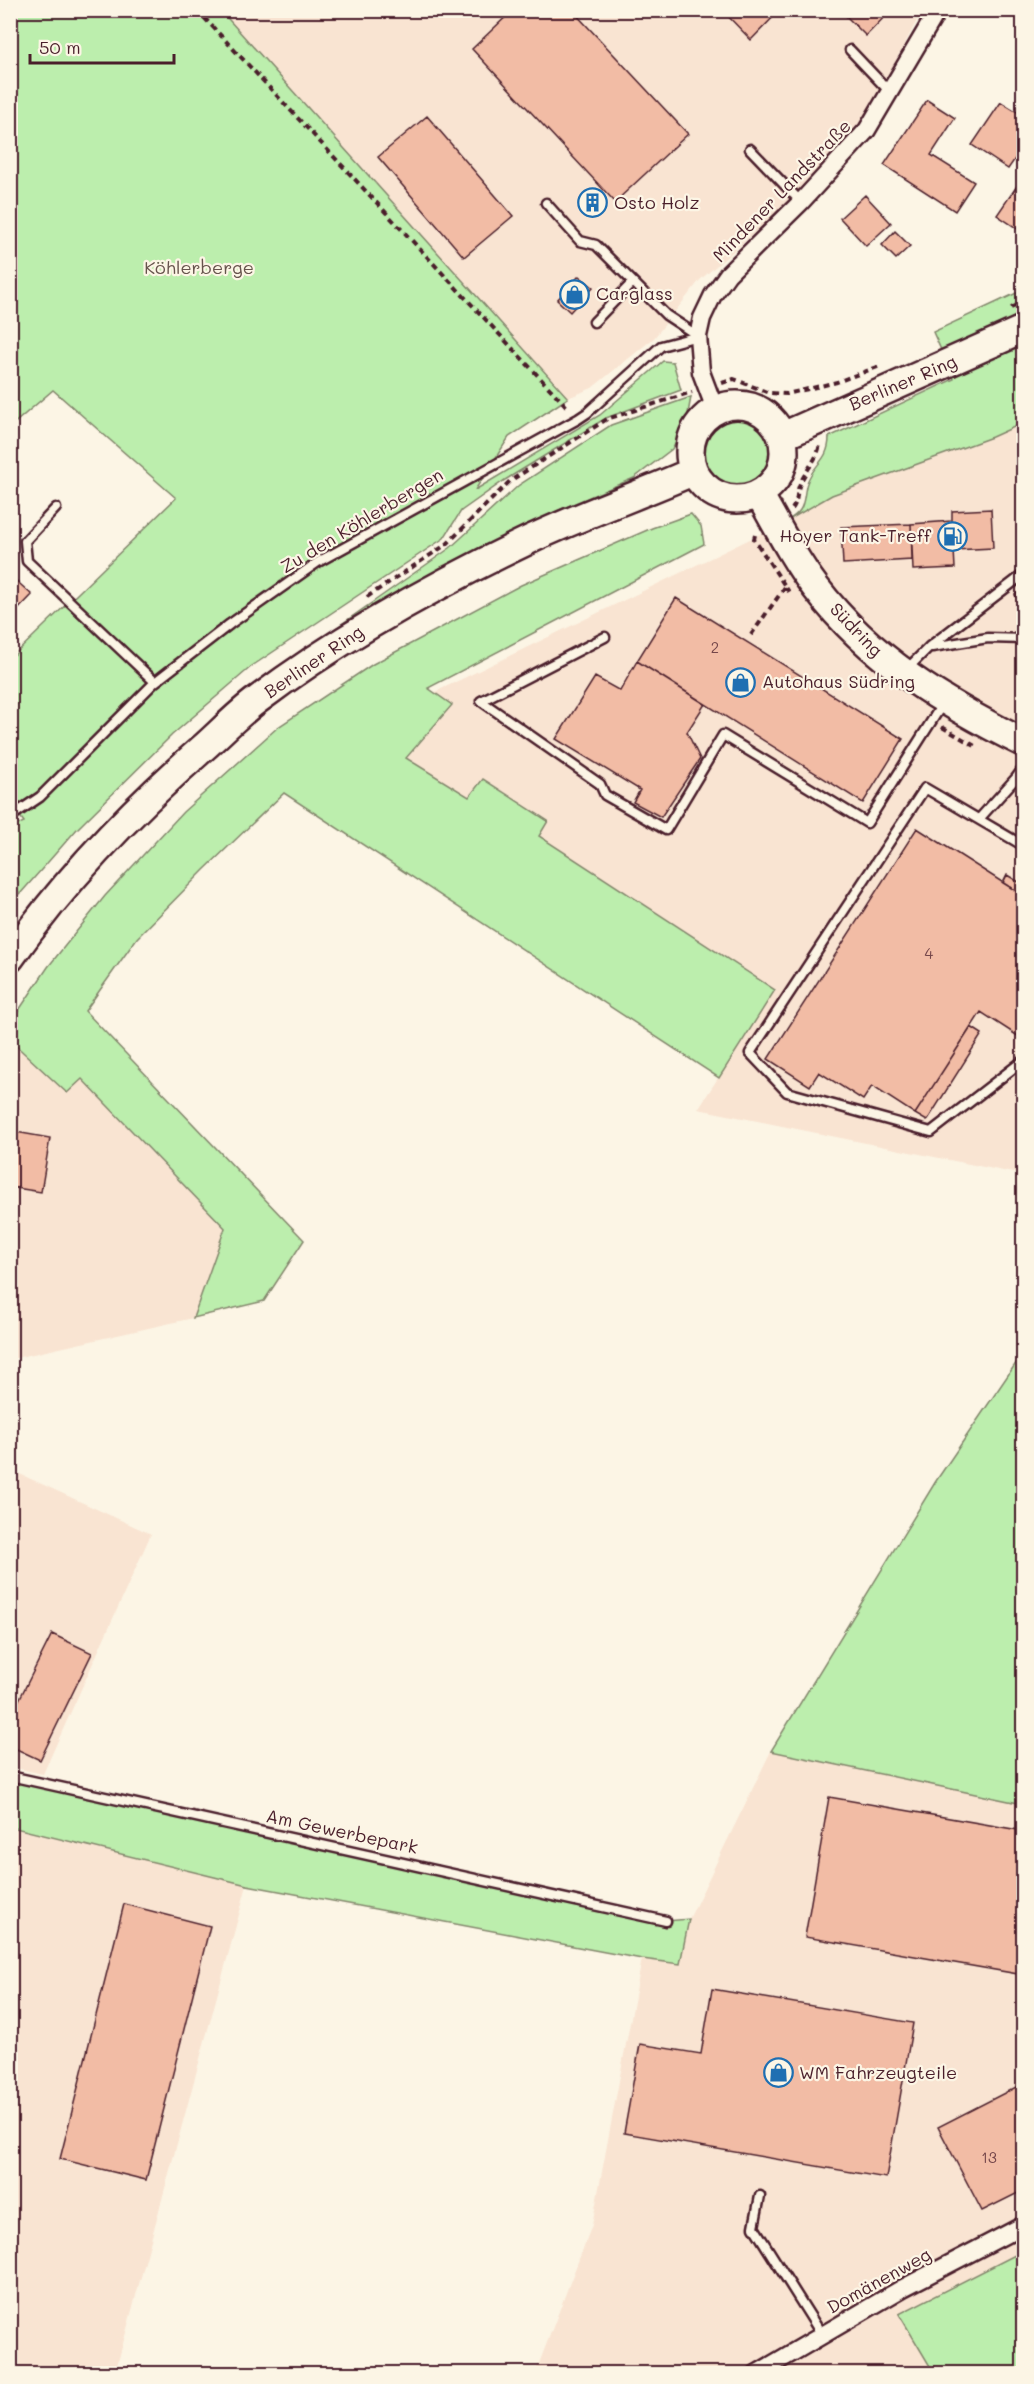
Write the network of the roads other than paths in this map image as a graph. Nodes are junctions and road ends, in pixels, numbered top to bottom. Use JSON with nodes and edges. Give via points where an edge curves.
{"nodes":[{"id":1,"x":938,"y":10,"type":"edge"},
{"id":2,"x":849,"y":50,"type":"dead end"},
{"id":3,"x":890,"y":92,"type":"junction"},
{"id":4,"x":750,"y":148,"type":"dead end"},
{"id":5,"x":546,"y":202,"type":"dead end"},
{"id":6,"x":801,"y":202,"type":"junction"},
{"id":7,"x":633,"y":282,"type":"junction"},
{"id":8,"x":1014,"y":320,"type":"edge"},
{"id":9,"x":594,"y":322,"type":"dead end"},
{"id":10,"x":698,"y":336,"type":"junction"},
{"id":11,"x":711,"y":398,"type":"junction"},
{"id":12,"x":783,"y":436,"type":"junction"},
{"id":13,"x":694,"y":471,"type":"junction"},
{"id":14,"x":759,"y":494,"type":"junction"},
{"id":15,"x":56,"y":508,"type":"dead end"},
{"id":16,"x":1023,"y":574,"type":"edge"},
{"id":17,"x":605,"y":637,"type":"dead end"},
{"id":18,"x":1023,"y":639,"type":"edge"},
{"id":19,"x":928,"y":647,"type":"junction"},
{"id":20,"x":903,"y":673,"type":"junction"},
{"id":21,"x":155,"y":682,"type":"junction"},
{"id":22,"x":944,"y":700,"type":"junction"},
{"id":23,"x":1023,"y":743,"type":"edge"},
{"id":24,"x":1023,"y":767,"type":"edge"},
{"id":25,"x":10,"y":817,"type":"edge"},
{"id":26,"x":979,"y":819,"type":"junction"},
{"id":27,"x":1023,"y":846,"type":"edge"},
{"id":28,"x":10,"y":958,"type":"edge"},
{"id":29,"x":1023,"y":1060,"type":"edge"},
{"id":30,"x":10,"y":1776,"type":"edge"},
{"id":31,"x":666,"y":1921,"type":"dead end"},
{"id":32,"x":760,"y":2196,"type":"dead end"},
{"id":33,"x":1023,"y":2225,"type":"edge"},
{"id":34,"x":822,"y":2335,"type":"junction"},
{"id":35,"x":756,"y":2373,"type":"edge"}],
"edges":[{"from":1,"to":3,"type":"street","name":"Mindener Landstraße"},
{"from":2,"to":3,"type":"lane"},
{"from":3,"to":6,"type":"street","name":"Mindener Landstraße","via":[[867,130]]},
{"from":4,"to":6,"type":"lane"},
{"from":5,"to":7,"type":"lane","via":[[580,241],[596,245]]},
{"from":6,"to":10,"type":"street","name":"Mindener Landstraße","via":[[729,274],[713,295]]},
{"from":7,"to":9,"type":"lane"},
{"from":7,"to":10,"type":"lane","via":[[666,315]]},
{"from":8,"to":12,"type":"main road","name":"Berliner Ring","via":[[998,343]]},
{"from":10,"to":11,"type":"street","name":"Mindener Landstraße","via":[[701,372]]},
{"from":10,"to":21,"type":"lane","name":"Zu den Köhlerbergen","via":[[661,346],[588,413],[318,562]]},
{"from":11,"to":12,"type":"main road","via":[[755,407],[772,419]]},
{"from":11,"to":13,"type":"main road","via":[[692,436],[690,454]]},
{"from":12,"to":14,"type":"main road","via":[[782,470]]},
{"from":13,"to":14,"type":"main road","via":[[705,487],[721,497],[740,500]]},
{"from":13,"to":28,"type":"main road","name":"Berliner Ring","via":[[582,516],[462,574],[349,637],[256,701],[154,790],[103,844]]},
{"from":14,"to":20,"type":"main road","name":"Südring","via":[[816,589],[860,637]]},
{"from":15,"to":21,"type":"lane","via":[[25,541],[27,561]]},
{"from":16,"to":19,"type":"lane"},
{"from":17,"to":22,"type":"lane","via":[[481,701],[600,784],[605,795],[666,830],[723,735],[867,824]]},
{"from":18,"to":19,"type":"lane","via":[[988,638]]},
{"from":19,"to":20,"type":"lane"},
{"from":20,"to":22,"type":"main road","name":"Südring"},
{"from":21,"to":25,"type":"lane","name":"Zu den Köhlerbergen","via":[[40,797]]},
{"from":22,"to":23,"type":"main road","name":"Südring"},
{"from":24,"to":26,"type":"lane"},
{"from":26,"to":27,"type":"lane"},
{"from":26,"to":29,"type":"lane","via":[[925,788],[750,1053],[787,1092],[931,1132]]},
{"from":30,"to":31,"type":"lane","name":"Am Gewerbepark"},
{"from":32,"to":34,"type":"lane","via":[[754,2227]]},
{"from":33,"to":34,"type":"street","name":"Domänenweg"},
{"from":34,"to":35,"type":"street","name":"Domänenweg"}]}
